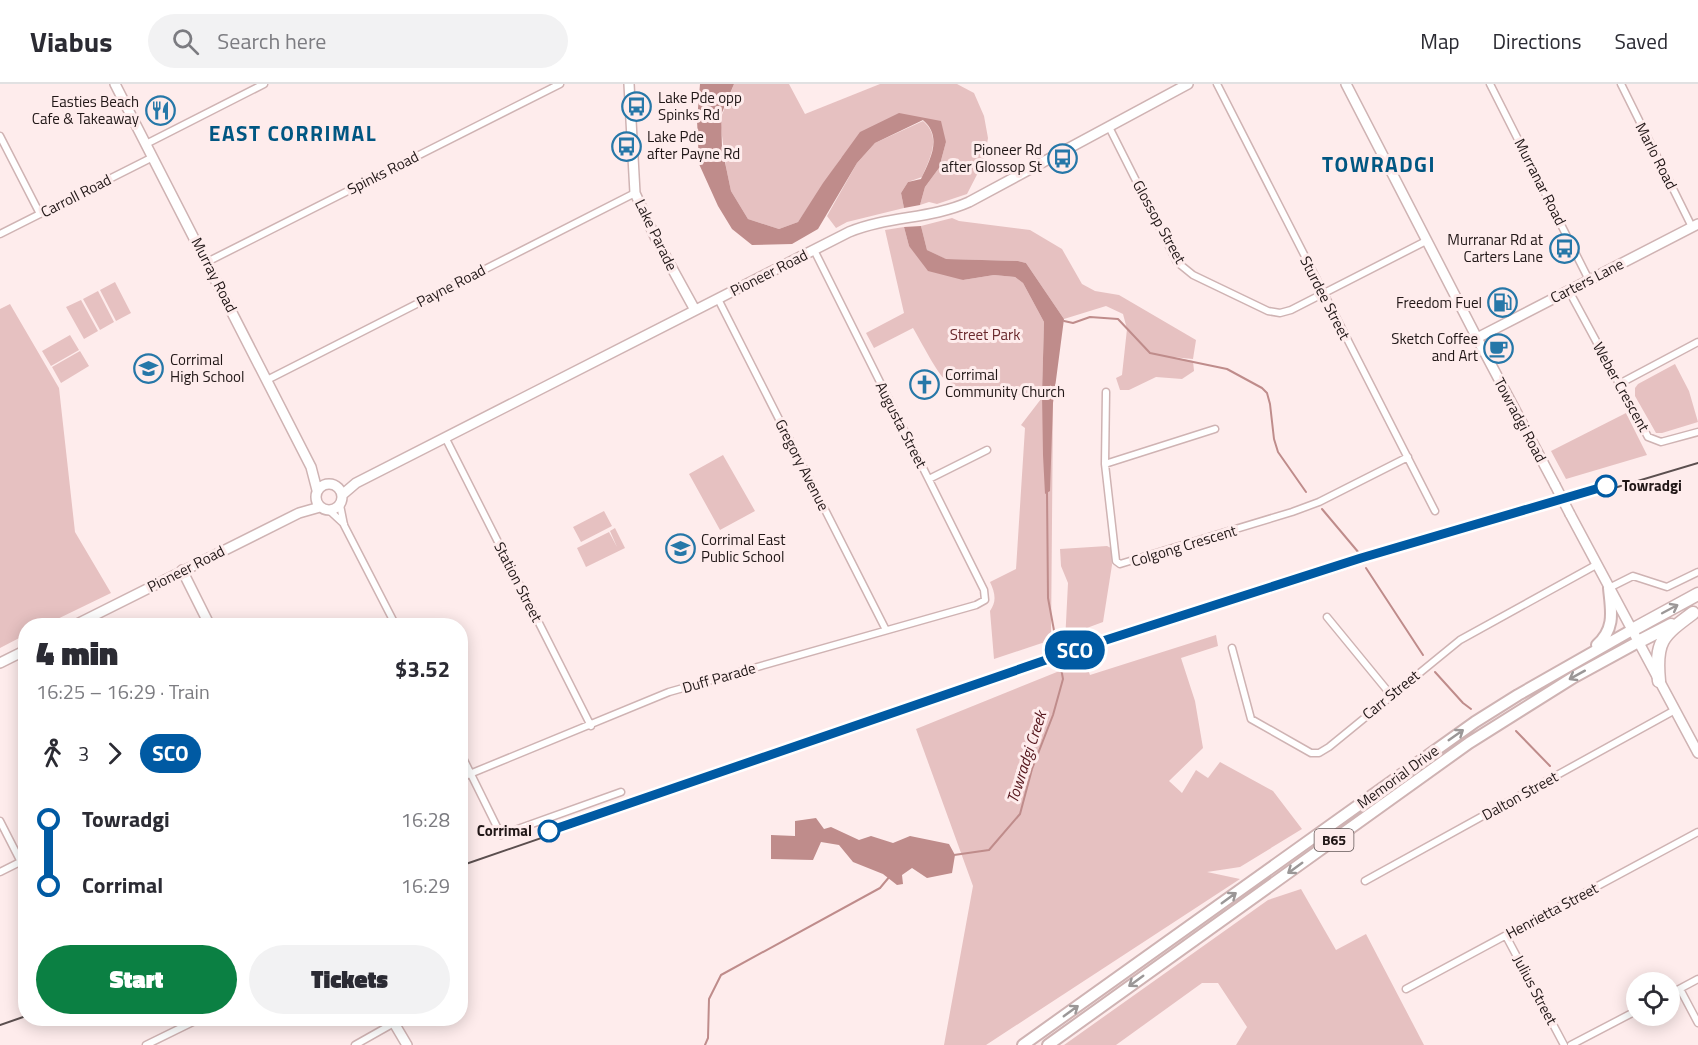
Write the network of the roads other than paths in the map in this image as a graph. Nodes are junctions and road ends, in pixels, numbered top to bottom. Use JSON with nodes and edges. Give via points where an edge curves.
{"nodes":[{"id":1,"x":115,"y":84,"type":"edge"},
{"id":2,"x":264,"y":84,"type":"edge"},
{"id":3,"x":560,"y":84,"type":"edge"},
{"id":4,"x":629,"y":84,"type":"edge"},
{"id":5,"x":1188,"y":84,"type":"edge"},
{"id":6,"x":1217,"y":84,"type":"edge"},
{"id":7,"x":1346,"y":84,"type":"edge"},
{"id":8,"x":1490,"y":84,"type":"edge"},
{"id":9,"x":1620,"y":84,"type":"edge"},
{"id":10,"x":1109,"y":127,"type":"junction"},
{"id":11,"x":0,"y":136,"type":"edge"},
{"id":12,"x":146,"y":144,"type":"junction"},
{"id":13,"x":153,"y":157,"type":"junction"},
{"id":14,"x":635,"y":193,"type":"junction"},
{"id":15,"x":40,"y":214,"type":"junction"},
{"id":16,"x":1695,"y":226,"type":"edge"},
{"id":17,"x":0,"y":234,"type":"edge"},
{"id":18,"x":1426,"y":241,"type":"junction"},
{"id":19,"x":814,"y":250,"type":"junction"},
{"id":20,"x":207,"y":262,"type":"junction"},
{"id":21,"x":1590,"y":280,"type":"junction"},
{"id":22,"x":1569,"y":291,"type":"junction"},
{"id":23,"x":1323,"y":294,"type":"junction"},
{"id":24,"x":718,"y":299,"type":"junction"},
{"id":25,"x":695,"y":310,"type":"junction"},
{"id":26,"x":1477,"y":338,"type":"junction"},
{"id":27,"x":1698,"y":342,"type":"edge"},
{"id":28,"x":267,"y":380,"type":"junction"},
{"id":29,"x":1619,"y":384,"type":"junction"},
{"id":30,"x":1106,"y":392,"type":"dead end"},
{"id":31,"x":1215,"y":429,"type":"dead end"},
{"id":32,"x":1698,"y":432,"type":"edge"},
{"id":33,"x":445,"y":437,"type":"junction"},
{"id":34,"x":987,"y":450,"type":"dead end"},
{"id":35,"x":1408,"y":457,"type":"junction"},
{"id":36,"x":1105,"y":464,"type":"junction"},
{"id":37,"x":311,"y":467,"type":"junction"},
{"id":38,"x":929,"y":479,"type":"junction"},
{"id":39,"x":356,"y":483,"type":"junction"},
{"id":40,"x":332,"y":485,"type":"junction"},
{"id":41,"x":316,"y":493,"type":"junction"},
{"id":42,"x":341,"y":500,"type":"junction"},
{"id":43,"x":320,"y":507,"type":"junction"},
{"id":44,"x":330,"y":511,"type":"junction"},
{"id":45,"x":1435,"y":511,"type":"dead end"},
{"id":46,"x":299,"y":513,"type":"junction"},
{"id":47,"x":344,"y":525,"type":"junction"},
{"id":48,"x":1596,"y":565,"type":"junction"},
{"id":49,"x":182,"y":570,"type":"junction"},
{"id":50,"x":1698,"y":572,"type":"edge"},
{"id":51,"x":1609,"y":588,"type":"junction"},
{"id":52,"x":1698,"y":594,"type":"edge"},
{"id":53,"x":985,"y":600,"type":"joint"},
{"id":54,"x":1696,"y":611,"type":"edge"},
{"id":55,"x":1327,"y":617,"type":"dead end"},
{"id":56,"x":89,"y":618,"type":"edge"},
{"id":57,"x":206,"y":618,"type":"edge"},
{"id":58,"x":392,"y":618,"type":"edge"},
{"id":59,"x":886,"y":630,"type":"junction"},
{"id":60,"x":1632,"y":630,"type":"junction"},
{"id":61,"x":1638,"y":642,"type":"junction"},
{"id":62,"x":1232,"y":648,"type":"dead end"},
{"id":63,"x":18,"y":654,"type":"edge"},
{"id":64,"x":1575,"y":661,"type":"junction"},
{"id":65,"x":0,"y":663,"type":"edge"},
{"id":66,"x":1659,"y":681,"type":"junction"},
{"id":67,"x":1391,"y":695,"type":"junction"},
{"id":68,"x":1675,"y":710,"type":"junction"},
{"id":69,"x":591,"y":726,"type":"junction"},
{"id":70,"x":1698,"y":753,"type":"edge"},
{"id":71,"x":468,"y":767,"type":"edge"},
{"id":72,"x":471,"y":773,"type":"junction"},
{"id":73,"x":468,"y":774,"type":"edge"},
{"id":74,"x":621,"y":792,"type":"dead end"},
{"id":75,"x":0,"y":821,"type":"edge"},
{"id":76,"x":1698,"y":832,"type":"edge"},
{"id":77,"x":18,"y":852,"type":"edge"},
{"id":78,"x":18,"y":863,"type":"edge"},
{"id":79,"x":0,"y":872,"type":"edge"},
{"id":80,"x":1365,"y":881,"type":"dead end"},
{"id":81,"x":1506,"y":936,"type":"junction"},
{"id":82,"x":1698,"y":979,"type":"edge"},
{"id":83,"x":1406,"y":989,"type":"dead end"},
{"id":84,"x":1680,"y":989,"type":"joint"},
{"id":85,"x":1626,"y":1016,"type":"edge"},
{"id":86,"x":1698,"y":1023,"type":"edge"},
{"id":87,"x":185,"y":1026,"type":"edge"},
{"id":88,"x":384,"y":1026,"type":"edge"},
{"id":89,"x":395,"y":1026,"type":"edge"},
{"id":90,"x":146,"y":1045,"type":"edge"},
{"id":91,"x":355,"y":1045,"type":"edge"},
{"id":92,"x":407,"y":1045,"type":"edge"},
{"id":93,"x":1023,"y":1045,"type":"edge"},
{"id":94,"x":1048,"y":1045,"type":"edge"},
{"id":95,"x":1564,"y":1045,"type":"edge"},
{"id":96,"x":1571,"y":1045,"type":"edge"}],
"edges":[{"from":1,"to":12,"type":"main road","name":"Murray Road"},
{"from":2,"to":12,"type":"street"},
{"from":3,"to":20,"type":"street","name":"Spinks Road"},
{"from":4,"to":14,"type":"main road","name":"Lake Parade"},
{"from":5,"to":10,"type":"main road","name":"Pioneer Road"},
{"from":6,"to":23,"type":"street","name":"Sturdee Street"},
{"from":7,"to":18,"type":"main road","name":"Towradgi Road"},
{"from":8,"to":21,"type":"street","name":"Murranar Road"},
{"from":9,"to":16,"type":"street","name":"Marlo Road"},
{"from":10,"to":19,"type":"main road","name":"Pioneer Road","via":[[969,202],[949,210],[858,229]]},
{"from":10,"to":23,"type":"street","name":"Glossop Street","via":[[1174,255],[1187,271],[1274,313],[1291,310]]},
{"from":11,"to":15,"type":"street"},
{"from":12,"to":13,"type":"main road","name":"Murray Road"},
{"from":13,"to":15,"type":"street","name":"Carroll Road"},
{"from":13,"to":20,"type":"main road","name":"Murray Road"},
{"from":14,"to":25,"type":"main road","name":"Lake Parade"},
{"from":14,"to":28,"type":"street","name":"Payne Road"},
{"from":15,"to":17,"type":"street","name":"Carroll Road"},
{"from":16,"to":21,"type":"main road","name":"Carters Lane"},
{"from":18,"to":23,"type":"street","name":"Glossop Street"},
{"from":18,"to":26,"type":"main road","name":"Towradgi Road"},
{"from":19,"to":24,"type":"main road","name":"Pioneer Road"},
{"from":19,"to":38,"type":"street","name":"Augusta Street"},
{"from":20,"to":28,"type":"main road","name":"Murray Road"},
{"from":21,"to":22,"type":"main road","name":"Carters Lane"},
{"from":22,"to":26,"type":"main road","name":"Carters Lane"},
{"from":22,"to":29,"type":"street","name":"Weber Crescent"},
{"from":23,"to":35,"type":"street","name":"Sturdee Street"},
{"from":24,"to":25,"type":"main road","name":"Pioneer Road"},
{"from":24,"to":59,"type":"street","name":"Gregory Avenue"},
{"from":25,"to":33,"type":"main road","name":"Pioneer Road"},
{"from":26,"to":48,"type":"main road","name":"Towradgi Road","bridge":true},
{"from":27,"to":29,"type":"street"},
{"from":28,"to":37,"type":"main road","name":"Murray Road"},
{"from":29,"to":32,"type":"street","name":"Weber Crescent","via":[[1652,440],[1665,441]]},
{"from":30,"to":36,"type":"street","name":"Colgong Crescent"},
{"from":31,"to":36,"type":"street"},
{"from":33,"to":39,"type":"main road","name":"Pioneer Road"},
{"from":33,"to":69,"type":"street","name":"Station Street"},
{"from":34,"to":38,"type":"street"},
{"from":35,"to":36,"type":"street","name":"Colgong Crescent","via":[[1310,505],[1120,564],[1116,561]]},
{"from":35,"to":45,"type":"street","name":"Sturdee Street"},
{"from":37,"to":40,"type":"main road","name":"Murray Road"},
{"from":37,"to":41,"type":"main road","name":"Murray Road"},
{"from":38,"to":53,"type":"street","name":"Augusta Street","via":[[984,590]]},
{"from":39,"to":40,"type":"main road","name":"Pioneer Road"},
{"from":39,"to":42,"type":"main road","name":"Pioneer Road"},
{"from":40,"to":41,"type":"main road","via":[[321,486]]},
{"from":40,"to":42,"type":"main road"},
{"from":41,"to":43,"type":"main road"},
{"from":41,"to":46,"type":"main road","name":"Pioneer Road"},
{"from":42,"to":44,"type":"main road"},
{"from":42,"to":47,"type":"street"},
{"from":43,"to":44,"type":"main road"},
{"from":43,"to":46,"type":"main road","name":"Pioneer Road"},
{"from":44,"to":47,"type":"street"},
{"from":46,"to":49,"type":"main road","name":"Pioneer Road"},
{"from":47,"to":58,"type":"street"},
{"from":48,"to":51,"type":"main road","name":"Towradgi Road"},
{"from":48,"to":67,"type":"street","name":"Carr Street","via":[[1460,640]]},
{"from":49,"to":56,"type":"main road","name":"Pioneer Road"},
{"from":49,"to":57,"type":"main road"},
{"from":50,"to":51,"type":"street","via":[[1667,587],[1633,576]]},
{"from":51,"to":60,"type":"main road","name":"Towradgi Road"},
{"from":51,"to":64,"type":"main road","via":[[1609,631]]},
{"from":60,"to":52,"type":"highway","name":"Memorial Drive","number":"B65","one_way":true},
{"from":53,"to":59,"type":"street","name":"Duff Parade"},
{"from":54,"to":61,"type":"highway","name":"Memorial Drive","number":"B65"},
{"from":54,"to":66,"type":"highway","via":[[1661,641],[1657,658]]},
{"from":55,"to":67,"type":"street"},
{"from":59,"to":69,"type":"street","name":"Duff Parade","via":[[669,692]]},
{"from":60,"to":61,"type":"main road","name":"Towradgi Road"},
{"from":60,"to":64,"type":"main road","name":"Memorial Drive","number":"B65"},
{"from":61,"to":66,"type":"main road","name":"Towradgi Road"},
{"from":61,"to":94,"type":"main road","name":"Memorial Drive","number":"B65","one_way":true,"via":[[1469,743]]},
{"from":62,"to":67,"type":"street","name":"Carr Street","via":[[1251,719],[1311,753],[1326,750]]},
{"from":63,"to":65,"type":"main road"},
{"from":93,"to":64,"type":"main road","name":"Memorial Drive","number":"B65","one_way":true,"via":[[1475,722]]},
{"from":66,"to":68,"type":"main road","name":"Towradgi Road"},
{"from":68,"to":70,"type":"main road","name":"Towradgi Road"},
{"from":68,"to":80,"type":"street","name":"Dalton Street"},
{"from":69,"to":72,"type":"street","name":"Duff Parade"},
{"from":71,"to":72,"type":"street"},
{"from":72,"to":73,"type":"street","name":"Duff Parade"},
{"from":72,"to":74,"type":"street","via":[[501,835]]},
{"from":75,"to":77,"type":"street"},
{"from":76,"to":81,"type":"street","name":"Henrietta Street"},
{"from":78,"to":79,"type":"street"},
{"from":81,"to":83,"type":"street","name":"Henrietta Street"},
{"from":81,"to":95,"type":"street","name":"Julius Street"},
{"from":82,"to":84,"type":"street"},
{"from":84,"to":86,"type":"street"},
{"from":85,"to":96,"type":"street"},
{"from":87,"to":90,"type":"street"},
{"from":88,"to":91,"type":"street"},
{"from":89,"to":92,"type":"main road"}]}
